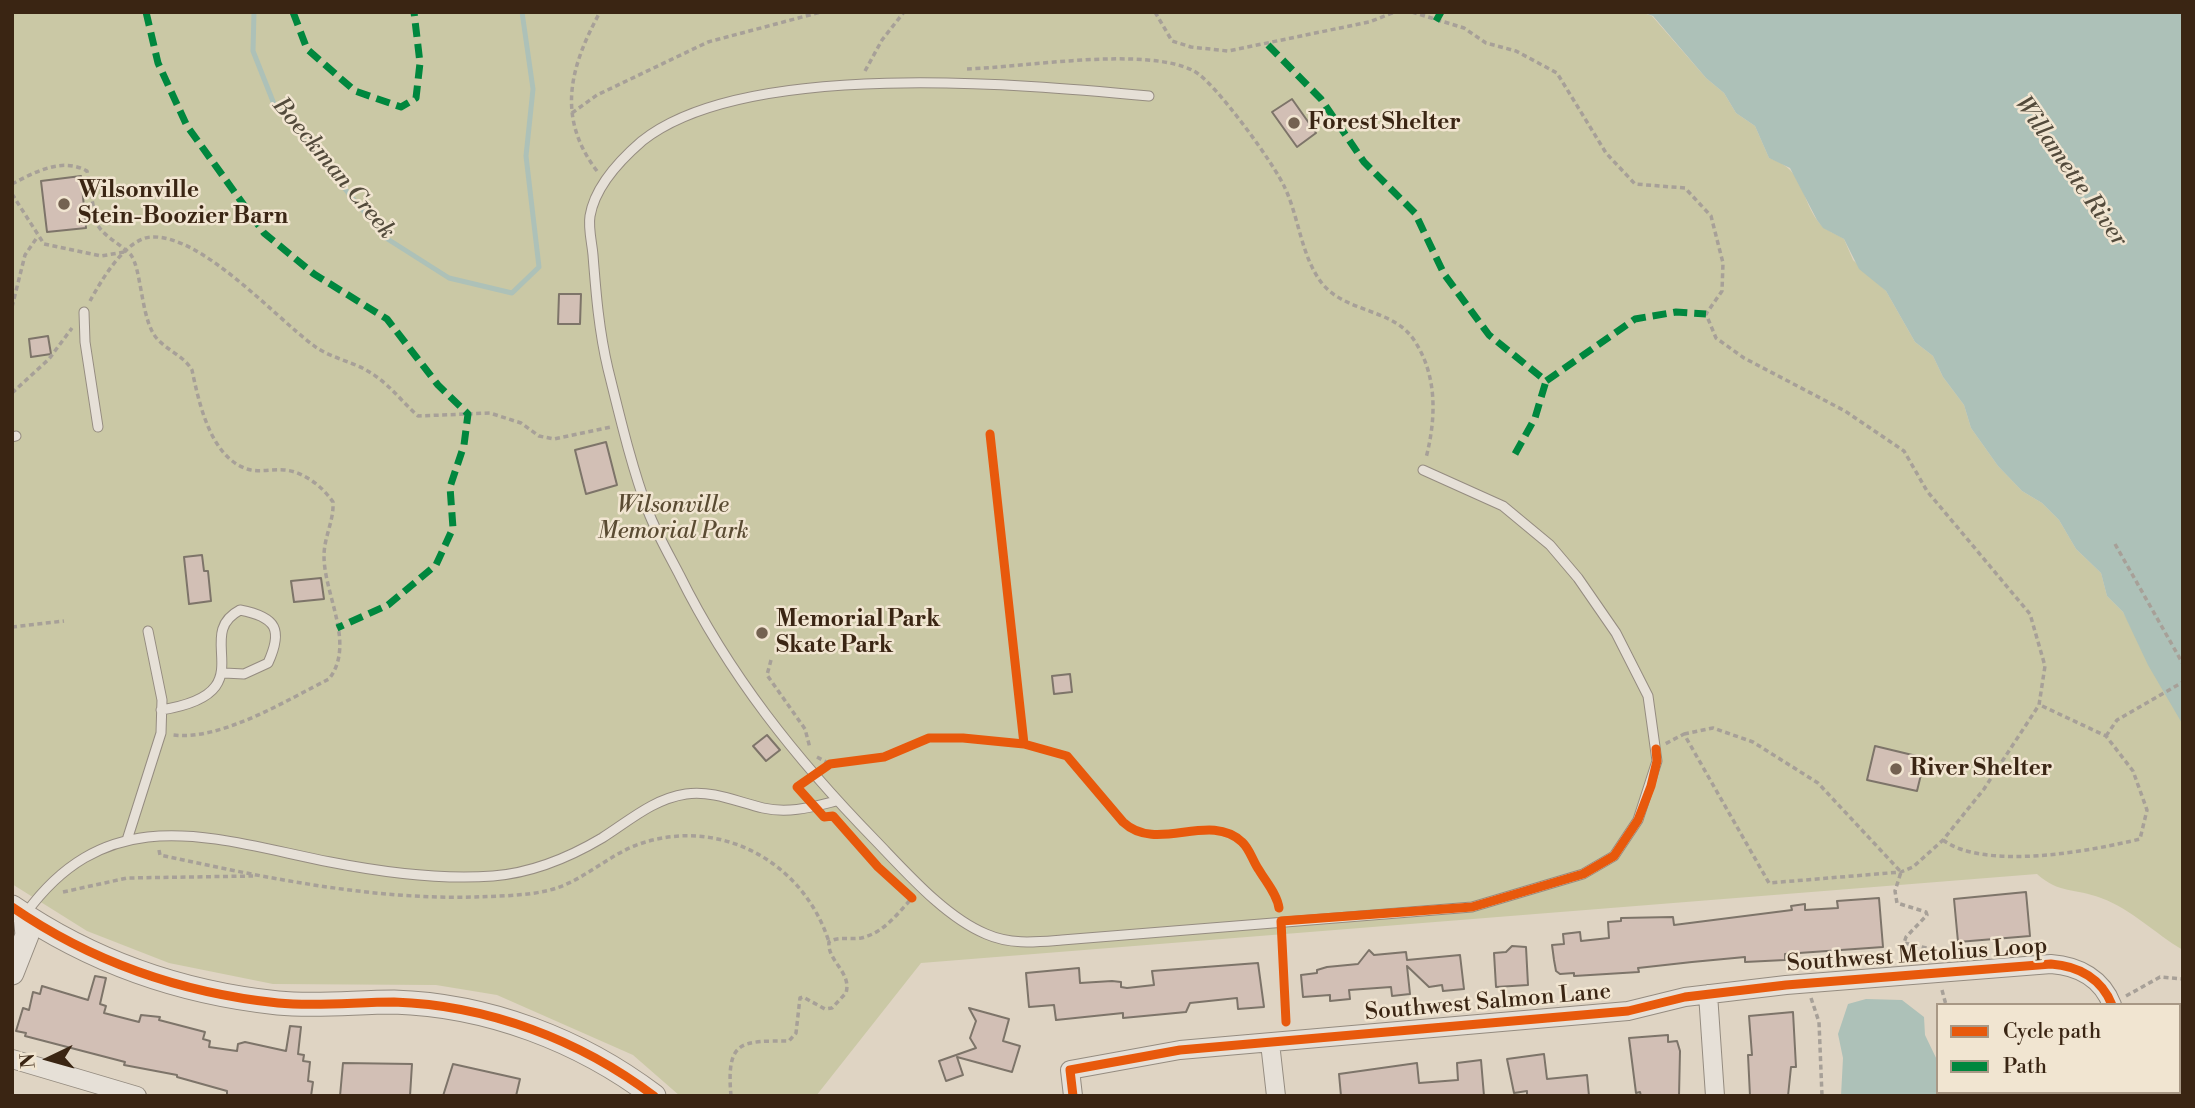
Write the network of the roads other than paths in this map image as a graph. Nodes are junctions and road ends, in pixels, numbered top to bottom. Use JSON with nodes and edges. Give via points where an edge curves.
{"nodes":[{"id":1,"x":1149,"y":96,"type":"dead end"},
{"id":2,"x":84,"y":312,"type":"dead end"},
{"id":3,"x":97,"y":426,"type":"dead end"},
{"id":4,"x":1423,"y":471,"type":"road end"},
{"id":5,"x":148,"y":631,"type":"dead end"},
{"id":6,"x":224,"y":673,"type":"junction"},
{"id":7,"x":161,"y":710,"type":"junction"},
{"id":8,"x":836,"y":801,"type":"junction"},
{"id":9,"x":127,"y":840,"type":"junction"},
{"id":10,"x":16,"y":919,"type":"edge"},
{"id":11,"x":12,"y":973,"type":"edge"},
{"id":12,"x":1707,"y":994,"type":"junction"},
{"id":13,"x":2118,"y":1001,"type":"edge"},
{"id":14,"x":1270,"y":1042,"type":"junction"},
{"id":15,"x":12,"y":1059,"type":"edge"},
{"id":16,"x":137,"y":1096,"type":"edge"},
{"id":17,"x":654,"y":1096,"type":"edge"},
{"id":18,"x":1073,"y":1096,"type":"edge"},
{"id":19,"x":1276,"y":1096,"type":"edge"},
{"id":20,"x":1715,"y":1096,"type":"edge"}],
"edges":[{"from":1,"to":8,"type":"lane","via":[[1012,83],[857,85],[754,95],[677,119],[644,140],[605,180],[590,216],[598,326],[648,513],[701,620],[765,717]]},
{"from":2,"to":3,"type":"lane"},
{"from":4,"to":8,"type":"lane","via":[[1503,506],[1550,545],[1616,633],[1648,696],[1657,761],[1651,786],[1638,820],[1614,856],[1583,874],[1472,907],[1019,943],[982,933],[921,888]]},
{"from":5,"to":7,"type":"lane"},
{"from":6,"to":6,"type":"lane","via":[[224,622],[240,610],[267,620],[279,640],[268,663],[244,674]]},
{"from":6,"to":7,"type":"lane","via":[[206,696],[186,706]]},
{"from":7,"to":9,"type":"lane","via":[[161,733]]},
{"from":8,"to":9,"type":"lane","via":[[784,811],[688,793],[649,807],[568,856],[491,877],[332,863],[217,837]]},
{"from":9,"to":10,"type":"lane","via":[[65,870]]},
{"from":10,"to":11,"type":"street","via":[[27,935]]},
{"from":10,"to":17,"type":"street","via":[[114,963],[206,991],[280,1003],[430,1005],[503,1020],[576,1048]]},
{"from":12,"to":13,"type":"street","name":"Southwest Metolius Loop","via":[[2051,964],[2090,976]]},
{"from":12,"to":14,"type":"street","name":"Southwest Salmon Lane","via":[[1628,1011]]},
{"from":12,"to":20,"type":"street"},
{"from":14,"to":18,"type":"street","name":"Southwest Salmon Lane","via":[[1152,1053],[1070,1070]]},
{"from":14,"to":19,"type":"street"},
{"from":15,"to":16,"type":"street"}]}
